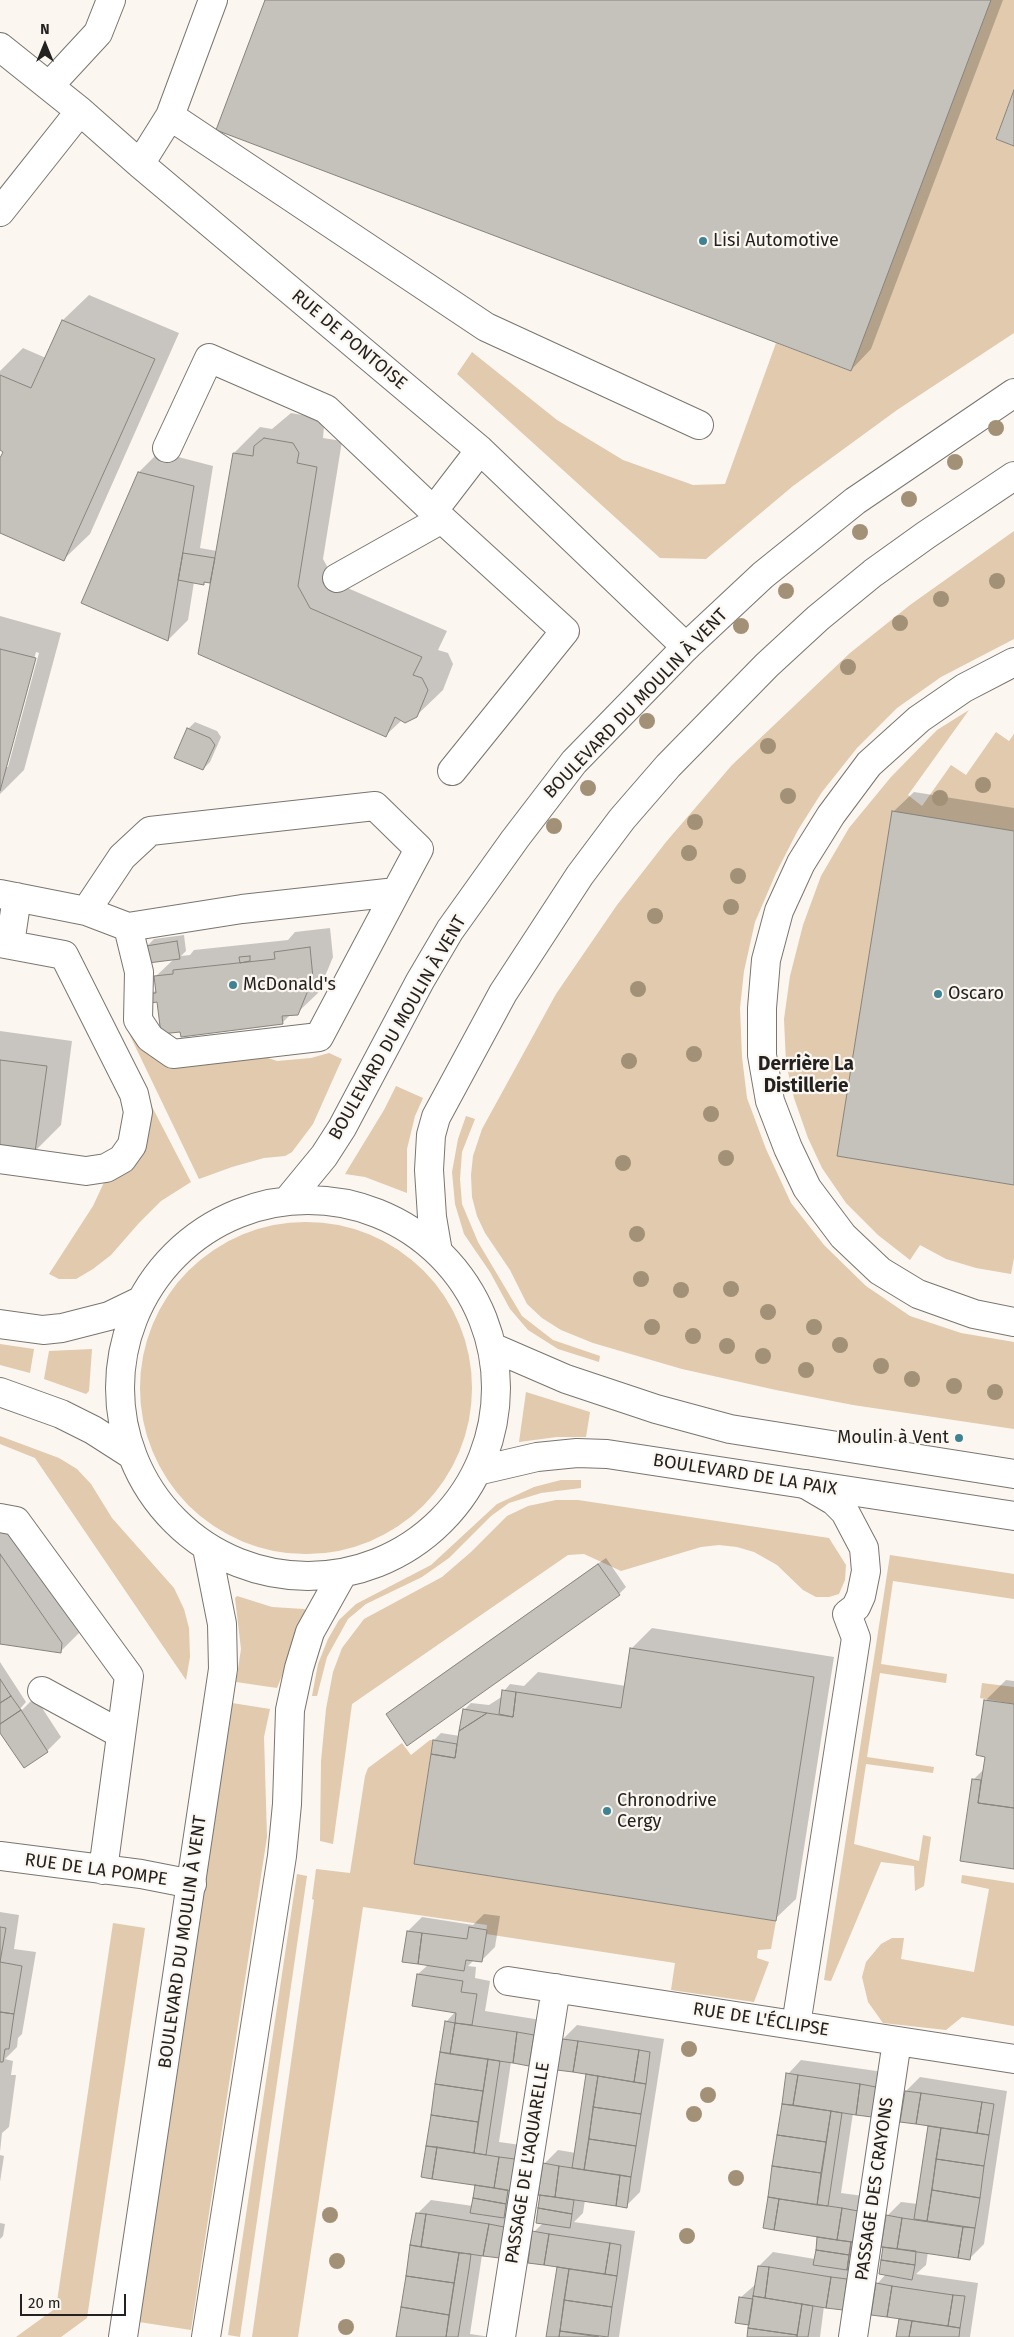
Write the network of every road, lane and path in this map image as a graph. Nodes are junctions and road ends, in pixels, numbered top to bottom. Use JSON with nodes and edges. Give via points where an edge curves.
{"nodes":[{"id":1,"x":111,"y":0,"type":"edge"},
{"id":2,"x":213,"y":0,"type":"edge"},
{"id":3,"x":0,"y":47,"type":"edge"},
{"id":4,"x":49,"y":86,"type":"junction"},
{"id":5,"x":80,"y":111,"type":"junction"},
{"id":6,"x":170,"y":116,"type":"junction"},
{"id":7,"x":140,"y":164,"type":"junction"},
{"id":8,"x":0,"y":212,"type":"edge"},
{"id":9,"x":1014,"y":393,"type":"edge"},
{"id":10,"x":699,"y":425,"type":"dead end"},
{"id":11,"x":166,"y":448,"type":"dead end"},
{"id":12,"x":480,"y":450,"type":"junction"},
{"id":13,"x":1014,"y":476,"type":"edge"},
{"id":14,"x":438,"y":515,"type":"junction"},
{"id":15,"x":338,"y":578,"type":"dead end"},
{"id":16,"x":686,"y":646,"type":"junction"},
{"id":17,"x":1014,"y":662,"type":"edge"},
{"id":18,"x":452,"y":771,"type":"dead end"},
{"id":19,"x":396,"y":892,"type":"junction"},
{"id":20,"x":8,"y":896,"type":"edge"},
{"id":21,"x":86,"y":911,"type":"junction"},
{"id":22,"x":128,"y":927,"type":"junction"},
{"id":23,"x":5,"y":944,"type":"edge"},
{"id":24,"x":0,"y":1159,"type":"edge"},
{"id":25,"x":287,"y":1201,"type":"junction"},
{"id":26,"x":438,"y":1252,"type":"junction"},
{"id":27,"x":140,"y":1301,"type":"junction"},
{"id":28,"x":1014,"y":1322,"type":"edge"},
{"id":29,"x":0,"y":1324,"type":"edge"},
{"id":30,"x":492,"y":1347,"type":"junction"},
{"id":31,"x":0,"y":1392,"type":"edge"},
{"id":32,"x":132,"y":1456,"type":"junction"},
{"id":33,"x":477,"y":1471,"type":"junction"},
{"id":34,"x":1014,"y":1474,"type":"edge"},
{"id":35,"x":805,"y":1484,"type":"junction"},
{"id":36,"x":1014,"y":1516,"type":"edge"},
{"id":37,"x":0,"y":1518,"type":"edge"},
{"id":38,"x":207,"y":1548,"type":"junction"},
{"id":39,"x":343,"y":1573,"type":"junction"},
{"id":40,"x":42,"y":1691,"type":"dead end"},
{"id":41,"x":121,"y":1734,"type":"junction"},
{"id":42,"x":0,"y":1856,"type":"edge"},
{"id":43,"x":103,"y":1870,"type":"junction"},
{"id":44,"x":192,"y":1884,"type":"junction"},
{"id":45,"x":508,"y":1981,"type":"dead end"},
{"id":46,"x":556,"y":1988,"type":"junction"},
{"id":47,"x":796,"y":2025,"type":"junction"},
{"id":48,"x":897,"y":2041,"type":"junction"},
{"id":49,"x":1014,"y":2059,"type":"edge"},
{"id":50,"x":123,"y":2337,"type":"edge"},
{"id":51,"x":206,"y":2337,"type":"edge"},
{"id":52,"x":500,"y":2337,"type":"edge"},
{"id":53,"x":853,"y":2337,"type":"edge"}],
"edges":[{"from":1,"to":4,"type":"main road","via":[[98,33]]},
{"from":2,"to":6,"type":"main road"},
{"from":3,"to":4,"type":"main road","name":"RUE DE PONTOISE"},
{"from":4,"to":5,"type":"main road","name":"RUE DE PONTOISE"},
{"from":5,"to":7,"type":"main road","name":"RUE DE PONTOISE"},
{"from":5,"to":8,"type":"main road"},
{"from":6,"to":7,"type":"main road"},
{"from":6,"to":10,"type":"main road","via":[[486,328]]},
{"from":7,"to":12,"type":"main road","name":"RUE DE PONTOISE"},
{"from":9,"to":16,"type":"main road","name":"BOULEVARD DU MOULIN À VENT","via":[[855,501],[808,537]]},
{"from":11,"to":14,"type":"main road","via":[[209,358],[326,409]]},
{"from":12,"to":14,"type":"main road"},
{"from":12,"to":16,"type":"main road","name":"RUE DE PONTOISE"},
{"from":13,"to":26,"type":"main road","via":[[873,573],[818,618],[740,691],[668,766],[580,875],[503,993],[436,1118],[431,1135],[429,1170]]},
{"from":14,"to":15,"type":"main road"},
{"from":14,"to":18,"type":"main road","via":[[565,631]]},
{"from":16,"to":25,"type":"main road","name":"BOULEVARD DU MOULIN À VENT","via":[[574,762],[514,839],[450,930],[342,1128]]},
{"from":17,"to":28,"type":"main road","via":[[964,688],[919,719],[869,764],[831,815],[801,863],[779,911],[766,960],[762,1008],[762,1055],[770,1101],[807,1188],[843,1236],[880,1270],[918,1294],[974,1314]]},
{"from":19,"to":21,"type":"main road","via":[[419,849],[375,806],[150,831],[122,857]]},
{"from":19,"to":22,"type":"main road"},
{"from":19,"to":22,"type":"main road","via":[[319,1037],[173,1054],[150,1038],[138,1020],[139,972]]},
{"from":20,"to":21,"type":"main road"},
{"from":20,"to":23,"type":"main road"},
{"from":21,"to":22,"type":"main road"},
{"from":23,"to":24,"type":"main road","via":[[64,955],[134,1094],[138,1112],[132,1145],[122,1159],[106,1168],[86,1171]]},
{"from":25,"to":26,"type":"main road","via":[[328,1201],[368,1210],[405,1227]]},
{"from":25,"to":27,"type":"main road","via":[[233,1215],[201,1233],[166,1263]]},
{"from":26,"to":30,"type":"main road","via":[[472,1295]]},
{"from":27,"to":29,"type":"main road","via":[[110,1316],[62,1328],[43,1330]]},
{"from":27,"to":32,"type":"main road","via":[[125,1338],[119,1378],[121,1417]]},
{"from":30,"to":33,"type":"main road","via":[[496,1383],[494,1419]]},
{"from":30,"to":34,"type":"main road","via":[[566,1379],[730,1430]]},
{"from":31,"to":32,"type":"main road","via":[[61,1414],[93,1430]]},
{"from":32,"to":38,"type":"main road","via":[[162,1508]]},
{"from":33,"to":35,"type":"main road","name":"BOULEVARD DE LA PAIX","via":[[538,1457],[600,1453]]},
{"from":33,"to":39,"type":"main road","via":[[456,1504],[430,1532],[388,1558]]},
{"from":35,"to":36,"type":"main road","name":"BOULEVARD DE LA PAIX"},
{"from":35,"to":47,"type":"main road","via":[[834,1501],[845,1512],[864,1548],[865,1584],[856,1607],[847,1614],[856,1638]]},
{"from":37,"to":41,"type":"main road","via":[[16,1521],[129,1676]]},
{"from":38,"to":39,"type":"main road","via":[[239,1564],[273,1573],[308,1576]]},
{"from":38,"to":44,"type":"main road","name":"BOULEVARD DU MOULIN À VENT","via":[[218,1593],[224,1653]]},
{"from":39,"to":51,"type":"main road","via":[[310,1632],[290,1710],[282,1856]]},
{"from":40,"to":41,"type":"main road"},
{"from":41,"to":43,"type":"main road"},
{"from":42,"to":43,"type":"main road","name":"RUE DE LA POMPE"},
{"from":43,"to":44,"type":"main road","name":"RUE DE LA POMPE"},
{"from":44,"to":50,"type":"main road","name":"BOULEVARD DU MOULIN À VENT"},
{"from":45,"to":46,"type":"main road","name":"RUE DE L'ÉCLIPSE"},
{"from":46,"to":47,"type":"main road","name":"RUE DE L'ÉCLIPSE"},
{"from":46,"to":52,"type":"main road","name":"PASSAGE DE L'AQUARELLE"},
{"from":47,"to":48,"type":"main road","name":"RUE DE L'ÉCLIPSE"},
{"from":48,"to":49,"type":"main road","name":"RUE DE L'ÉCLIPSE"},
{"from":48,"to":53,"type":"main road","name":"PASSAGE DES CRAYONS"}]}
